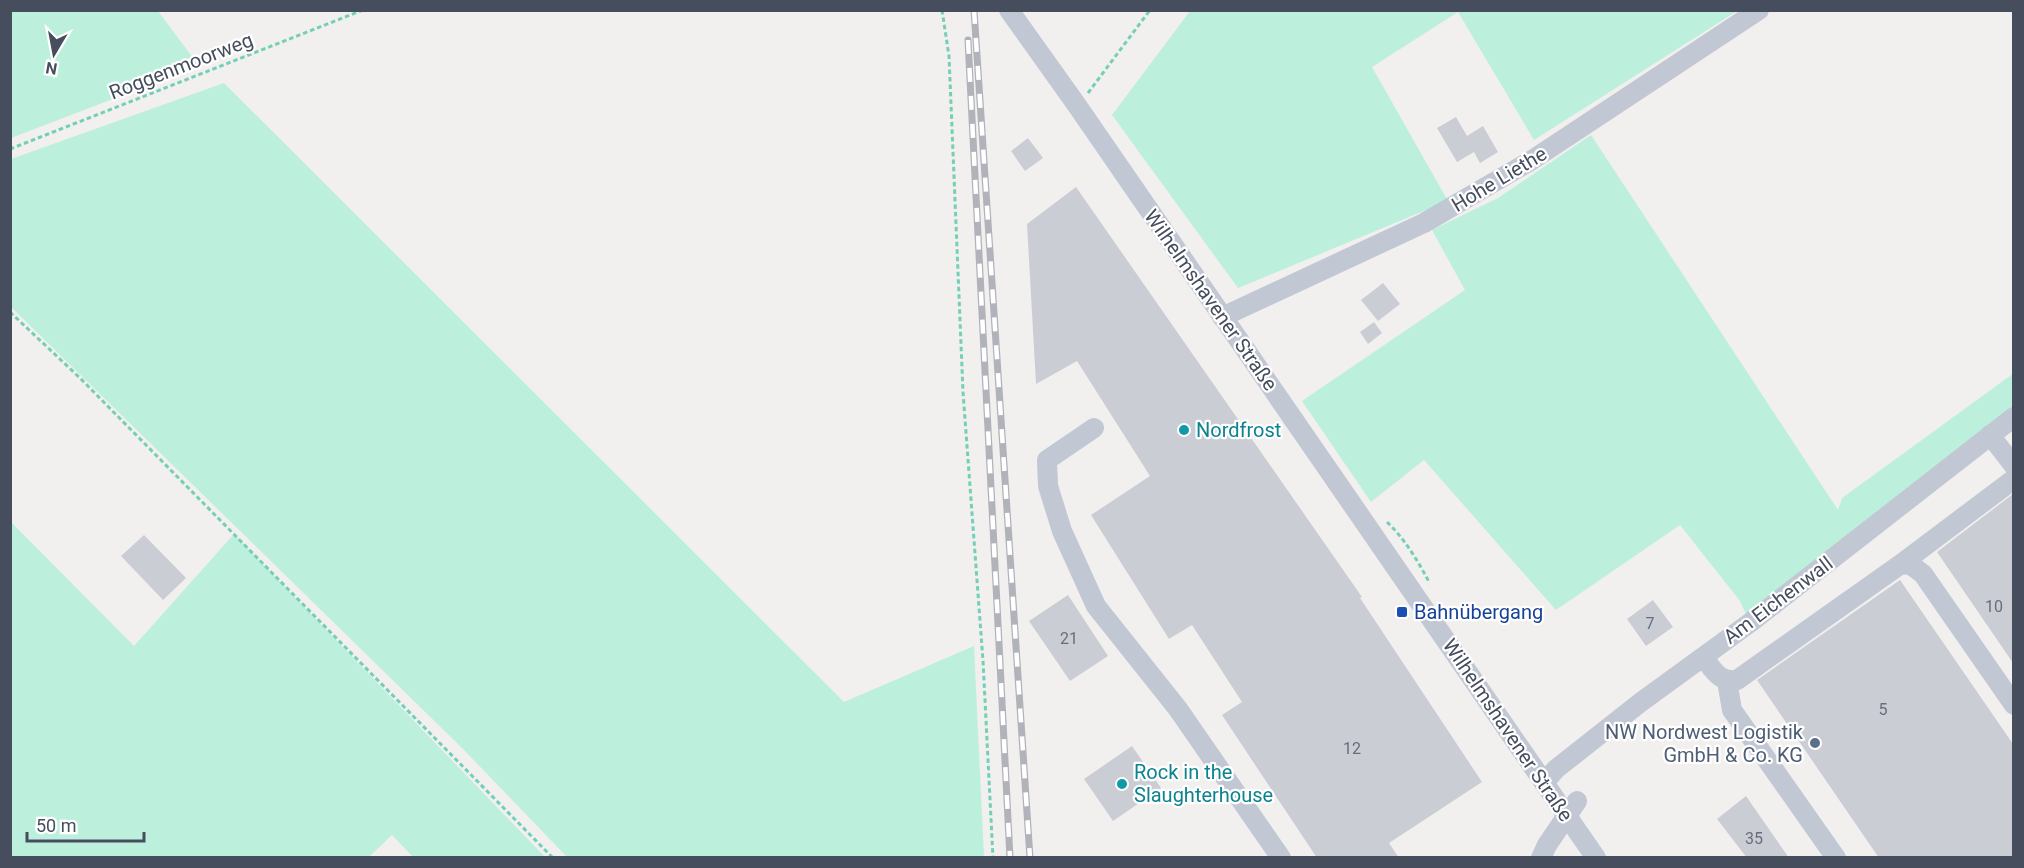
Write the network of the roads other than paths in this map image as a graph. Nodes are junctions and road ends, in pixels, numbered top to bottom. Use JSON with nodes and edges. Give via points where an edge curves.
{"nodes":[{"id":1,"x":1009,"y":10,"type":"edge"},
{"id":2,"x":1759,"y":10,"type":"edge"},
{"id":3,"x":1222,"y":317,"type":"junction"},
{"id":4,"x":2013,"y":417,"type":"edge"},
{"id":5,"x":1094,"y":428,"type":"dead end"},
{"id":6,"x":1990,"y":435,"type":"junction"},
{"id":7,"x":2013,"y":466,"type":"edge"},
{"id":8,"x":2013,"y":479,"type":"edge"},
{"id":9,"x":1901,"y":564,"type":"junction"},
{"id":10,"x":1703,"y":657,"type":"junction"},
{"id":11,"x":1727,"y":681,"type":"junction"},
{"id":12,"x":2013,"y":705,"type":"edge"},
{"id":13,"x":1544,"y":783,"type":"junction"},
{"id":14,"x":1572,"y":809,"type":"junction"},
{"id":15,"x":1281,"y":858,"type":"edge"},
{"id":16,"x":1541,"y":858,"type":"edge"},
{"id":17,"x":1596,"y":858,"type":"edge"},
{"id":18,"x":1836,"y":858,"type":"edge"}],
"edges":[{"from":1,"to":3,"type":"street","name":"Wilhelmshavener Straße"},
{"from":2,"to":3,"type":"street","name":"Hohe Liethe","via":[[1532,160],[1425,223]]},
{"from":3,"to":13,"type":"street","name":"Wilhelmshavener Straße"},
{"from":4,"to":6,"type":"street","name":"Am Eichenwall"},
{"from":5,"to":15,"type":"street","via":[[1047,460],[1048,486],[1062,531],[1096,606],[1178,708]]},
{"from":6,"to":7,"type":"street"},
{"from":6,"to":10,"type":"street","name":"Am Eichenwall"},
{"from":8,"to":9,"type":"street"},
{"from":9,"to":11,"type":"street","via":[[1737,680]]},
{"from":9,"to":12,"type":"street","via":[[1911,565],[1923,574]]},
{"from":10,"to":11,"type":"street"},
{"from":10,"to":13,"type":"street","name":"Am Eichenwall","via":[[1556,769]]},
{"from":11,"to":18,"type":"street","via":[[1732,711]]},
{"from":13,"to":14,"type":"street","name":"Wilhelmshavener Straße"},
{"from":14,"to":16,"type":"street"},
{"from":14,"to":17,"type":"street","name":"Wilhelmshavener Straße"}]}
